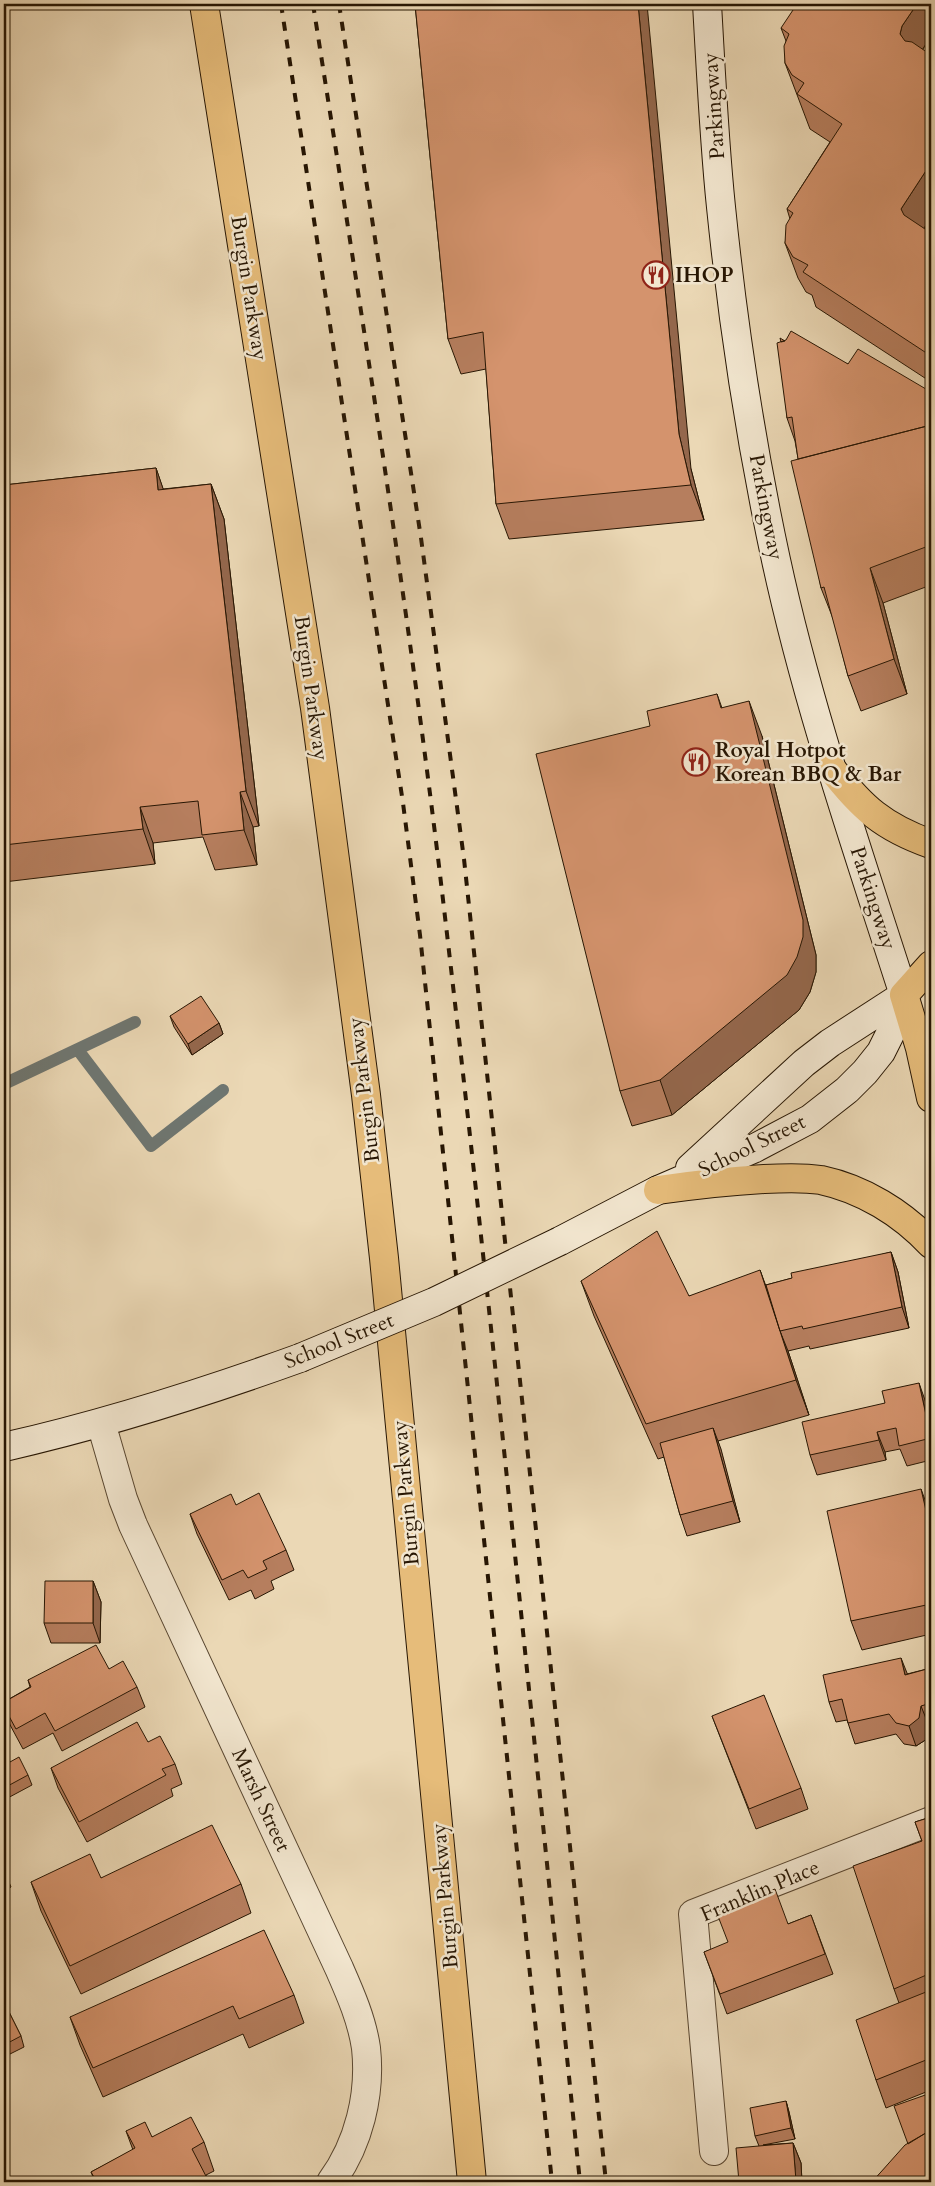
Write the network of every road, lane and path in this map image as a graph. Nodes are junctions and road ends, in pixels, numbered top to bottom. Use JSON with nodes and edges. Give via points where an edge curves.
{"nodes":[{"id":1,"x":204,"y":4,"type":"edge"},
{"id":2,"x":707,"y":4,"type":"edge"},
{"id":3,"x":831,"y":768,"type":"junction"},
{"id":4,"x":931,"y":844,"type":"edge"},
{"id":5,"x":931,"y":965,"type":"edge"},
{"id":6,"x":904,"y":995,"type":"junction"},
{"id":7,"x":931,"y":1098,"type":"edge"},
{"id":8,"x":658,"y":1190,"type":"junction"},
{"id":9,"x":931,"y":1244,"type":"edge"},
{"id":10,"x":101,"y":1423,"type":"junction"},
{"id":11,"x":4,"y":1447,"type":"edge"},
{"id":12,"x":931,"y":1821,"type":"edge"},
{"id":13,"x":714,"y":2151,"type":"dead end"},
{"id":14,"x":331,"y":2182,"type":"edge"},
{"id":15,"x":472,"y":2182,"type":"edge"}],
"edges":[{"from":1,"to":15,"type":"main road","name":"Burgin Parkway","via":[[315,708],[362,1066],[386,1278]]},
{"from":2,"to":3,"type":"street","name":"Parkingway","via":[[721,207],[755,451],[777,563]]},
{"from":3,"to":4,"type":"main road","via":[[871,813],[889,826]]},
{"from":3,"to":6,"type":"street","name":"Parkingway"},
{"from":5,"to":6,"type":"main road","name":"School Street"},
{"from":6,"to":7,"type":"main road"},
{"from":6,"to":8,"type":"street","name":"School Street","via":[[823,1048],[698,1161]]},
{"from":6,"to":8,"type":"street","name":"School Street","via":[[881,1052],[840,1095],[787,1133]]},
{"from":8,"to":9,"type":"main road","via":[[732,1180],[820,1180],[865,1195],[894,1211]]},
{"from":8,"to":10,"type":"street","name":"School Street","bridge":true,"via":[[434,1302],[300,1358]]},
{"from":10,"to":11,"type":"street","name":"School Street"},
{"from":10,"to":14,"type":"street","name":"Marsh Street","via":[[133,1525],[339,1968],[360,2021],[366,2047],[365,2100],[351,2150]]},
{"from":12,"to":13,"type":"street","name":"Franklin Place","via":[[693,1914]]}]}
